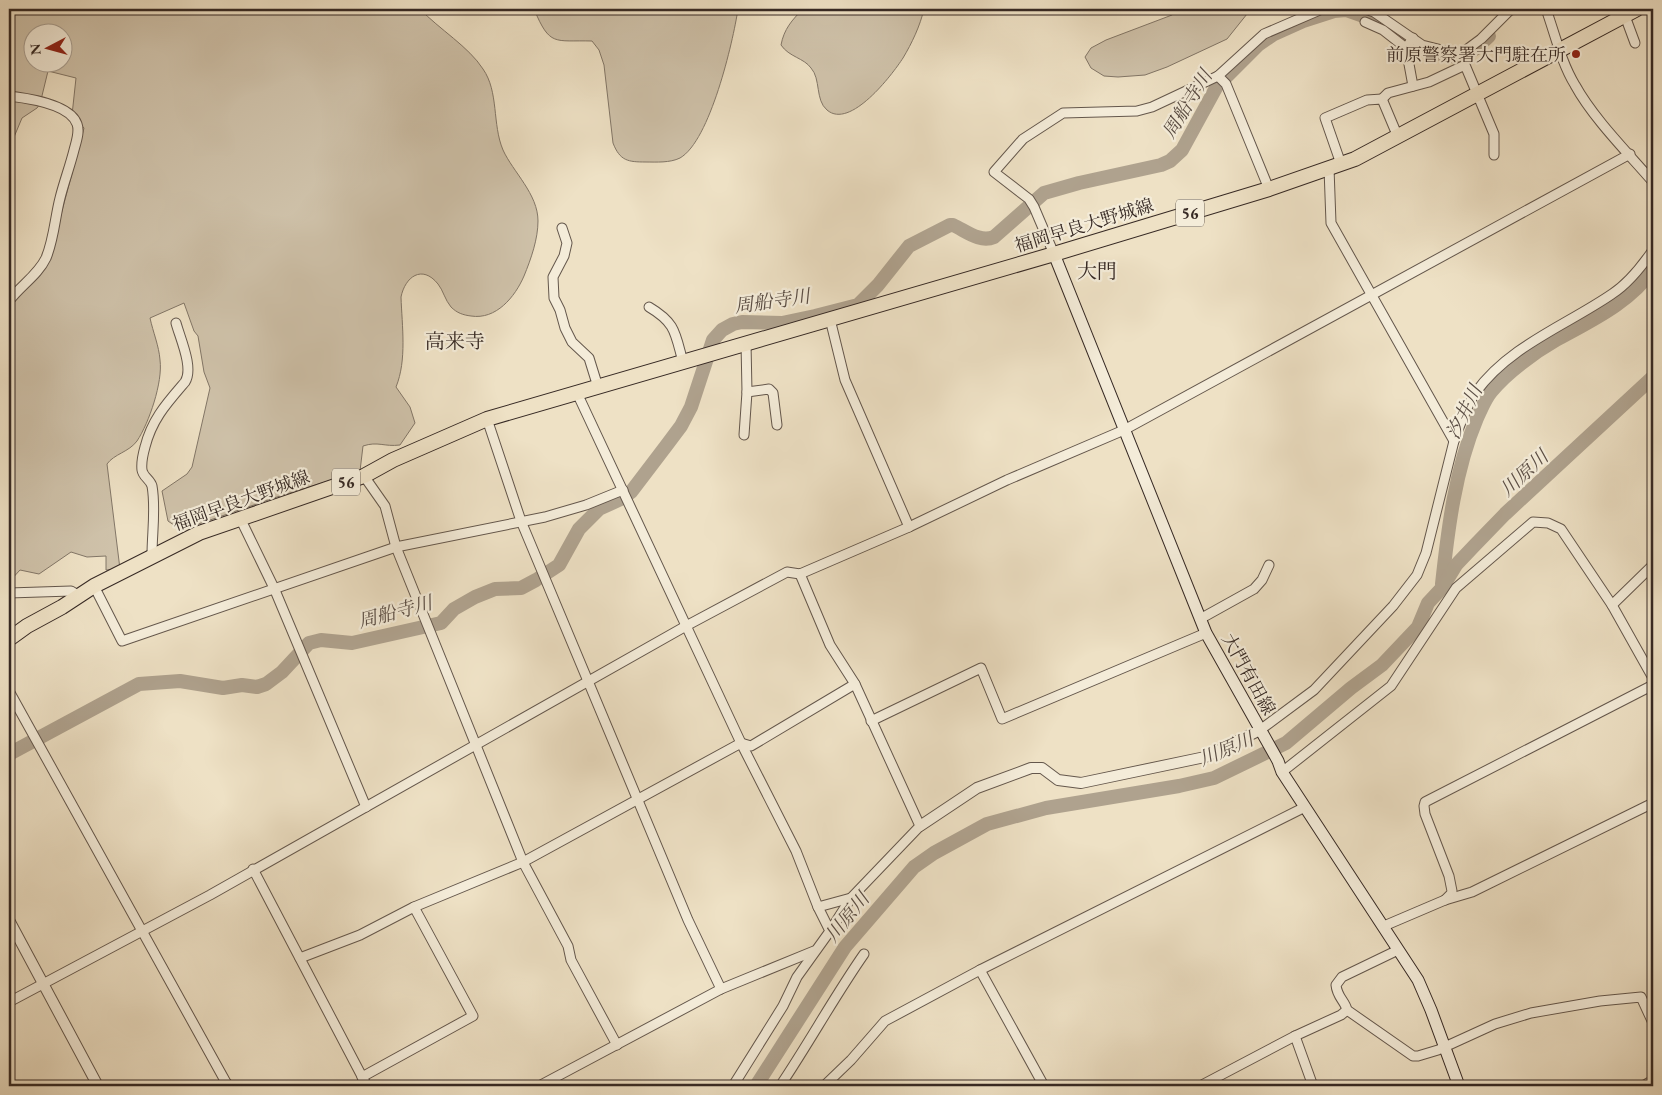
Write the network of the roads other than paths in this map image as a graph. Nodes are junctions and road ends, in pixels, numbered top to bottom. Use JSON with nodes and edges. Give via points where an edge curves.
{"nodes":[{"id":1,"x":1322,"y":9,"type":"edge"},
{"id":2,"x":1365,"y":9,"type":"edge"},
{"id":3,"x":1546,"y":9,"type":"edge"},
{"id":4,"x":1637,"y":9,"type":"edge"},
{"id":5,"x":1511,"y":10,"type":"edge"},
{"id":6,"x":1624,"y":16,"type":"junction"},
{"id":7,"x":1365,"y":22,"type":"dead end"},
{"id":8,"x":1409,"y":43,"type":"junction"},
{"id":9,"x":1635,"y":43,"type":"dead end"},
{"id":10,"x":1560,"y":50,"type":"junction"},
{"id":11,"x":1218,"y":76,"type":"junction"},
{"id":12,"x":1413,"y":86,"type":"junction"},
{"id":13,"x":1478,"y":93,"type":"junction"},
{"id":14,"x":9,"y":96,"type":"edge"},
{"id":15,"x":1382,"y":99,"type":"junction"},
{"id":16,"x":1398,"y":137,"type":"junction"},
{"id":17,"x":1630,"y":154,"type":"junction"},
{"id":18,"x":1494,"y":155,"type":"dead end"},
{"id":19,"x":1335,"y":166,"type":"junction"},
{"id":20,"x":1653,"y":182,"type":"edge"},
{"id":21,"x":1270,"y":189,"type":"junction"},
{"id":22,"x":562,"y":228,"type":"dead end"},
{"id":23,"x":1653,"y":250,"type":"edge"},
{"id":24,"x":1054,"y":254,"type":"junction"},
{"id":25,"x":1371,"y":296,"type":"junction"},
{"id":26,"x":9,"y":301,"type":"edge"},
{"id":27,"x":649,"y":307,"type":"dead end"},
{"id":28,"x":830,"y":319,"type":"junction"},
{"id":29,"x":176,"y":323,"type":"dead end"},
{"id":30,"x":746,"y":343,"type":"junction"},
{"id":31,"x":683,"y":362,"type":"junction"},
{"id":32,"x":598,"y":387,"type":"junction"},
{"id":33,"x":747,"y":392,"type":"junction"},
{"id":34,"x":577,"y":393,"type":"junction"},
{"id":35,"x":487,"y":419,"type":"junction"},
{"id":36,"x":777,"y":425,"type":"dead end"},
{"id":37,"x":1124,"y":430,"type":"junction"},
{"id":38,"x":744,"y":435,"type":"dead end"},
{"id":39,"x":1454,"y":441,"type":"junction"},
{"id":40,"x":364,"y":476,"type":"junction"},
{"id":41,"x":623,"y":490,"type":"junction"},
{"id":42,"x":240,"y":518,"type":"junction"},
{"id":43,"x":522,"y":521,"type":"junction"},
{"id":44,"x":909,"y":527,"type":"junction"},
{"id":45,"x":396,"y":547,"type":"junction"},
{"id":46,"x":152,"y":556,"type":"junction"},
{"id":47,"x":1269,"y":565,"type":"dead end"},
{"id":48,"x":1653,"y":565,"type":"edge"},
{"id":49,"x":800,"y":574,"type":"junction"},
{"id":50,"x":94,"y":586,"type":"junction"},
{"id":51,"x":274,"y":588,"type":"junction"},
{"id":52,"x":9,"y":593,"type":"edge"},
{"id":53,"x":78,"y":595,"type":"junction"},
{"id":54,"x":1612,"y":605,"type":"junction"},
{"id":55,"x":1200,"y":619,"type":"junction"},
{"id":56,"x":686,"y":626,"type":"junction"},
{"id":57,"x":1206,"y":633,"type":"junction"},
{"id":58,"x":9,"y":639,"type":"edge"},
{"id":59,"x":1653,"y":678,"type":"edge"},
{"id":60,"x":588,"y":682,"type":"junction"},
{"id":61,"x":855,"y":684,"type":"junction"},
{"id":62,"x":1653,"y":685,"type":"edge"},
{"id":63,"x":9,"y":691,"type":"edge"},
{"id":64,"x":871,"y":721,"type":"junction"},
{"id":65,"x":1262,"y":734,"type":"junction"},
{"id":66,"x":741,"y":743,"type":"junction"},
{"id":67,"x":476,"y":745,"type":"junction"},
{"id":68,"x":1280,"y":767,"type":"junction"},
{"id":69,"x":639,"y":799,"type":"junction"},
{"id":70,"x":1653,"y":803,"type":"edge"},
{"id":71,"x":366,"y":807,"type":"junction"},
{"id":72,"x":1305,"y":807,"type":"junction"},
{"id":73,"x":920,"y":826,"type":"junction"},
{"id":74,"x":523,"y":862,"type":"junction"},
{"id":75,"x":253,"y":869,"type":"junction"},
{"id":76,"x":851,"y":898,"type":"junction"},
{"id":77,"x":1445,"y":900,"type":"junction"},
{"id":78,"x":414,"y":907,"type":"junction"},
{"id":79,"x":818,"y":907,"type":"junction"},
{"id":80,"x":9,"y":920,"type":"edge"},
{"id":81,"x":1384,"y":926,"type":"junction"},
{"id":82,"x":142,"y":930,"type":"junction"},
{"id":83,"x":830,"y":930,"type":"junction"},
{"id":84,"x":1398,"y":950,"type":"junction"},
{"id":85,"x":815,"y":951,"type":"junction"},
{"id":86,"x":864,"y":954,"type":"dead end"},
{"id":87,"x":300,"y":958,"type":"junction"},
{"id":88,"x":980,"y":970,"type":"junction"},
{"id":89,"x":43,"y":983,"type":"junction"},
{"id":90,"x":721,"y":989,"type":"junction"},
{"id":91,"x":9,"y":1002,"type":"edge"},
{"id":92,"x":1347,"y":1010,"type":"junction"},
{"id":93,"x":1653,"y":1023,"type":"edge"},
{"id":94,"x":1295,"y":1036,"type":"junction"},
{"id":95,"x":617,"y":1045,"type":"junction"},
{"id":96,"x":1444,"y":1046,"type":"junction"},
{"id":97,"x":362,"y":1077,"type":"junction"},
{"id":98,"x":1653,"y":1080,"type":"edge"},
{"id":99,"x":98,"y":1086,"type":"edge"},
{"id":100,"x":226,"y":1086,"type":"edge"},
{"id":101,"x":367,"y":1086,"type":"edge"},
{"id":102,"x":538,"y":1086,"type":"edge"},
{"id":103,"x":734,"y":1086,"type":"edge"},
{"id":104,"x":780,"y":1086,"type":"edge"},
{"id":105,"x":824,"y":1086,"type":"edge"},
{"id":106,"x":1044,"y":1086,"type":"edge"},
{"id":107,"x":1200,"y":1086,"type":"edge"},
{"id":108,"x":1313,"y":1086,"type":"edge"},
{"id":109,"x":1459,"y":1086,"type":"edge"},
{"id":110,"x":1644,"y":1086,"type":"edge"}],
"edges":[{"from":1,"to":11,"type":"street","via":[[1264,34]]},
{"from":2,"to":8,"type":"street","via":[[1374,12]]},
{"from":3,"to":10,"type":"street"},
{"from":4,"to":6,"type":"main road","name":"福岡早良大野城線","number":"56"},
{"from":5,"to":8,"type":"street","via":[[1462,53]]},
{"from":6,"to":9,"type":"street"},
{"from":6,"to":10,"type":"main road","name":"福岡早良大野城線","number":"56"},
{"from":7,"to":8,"type":"street"},
{"from":8,"to":12,"type":"street"},
{"from":10,"to":13,"type":"main road","name":"福岡早良大野城線","number":"56"},
{"from":10,"to":17,"type":"street","via":[[1574,84]]},
{"from":11,"to":21,"type":"street","via":[[1226,84]]},
{"from":11,"to":24,"type":"street","via":[[1137,111],[1063,113],[1024,139],[994,172],[1032,203]]},
{"from":12,"to":13,"type":"street","via":[[1465,65]]},
{"from":12,"to":15,"type":"street","via":[[1388,93]]},
{"from":13,"to":16,"type":"main road","name":"福岡早良大野城線","number":"56"},
{"from":13,"to":18,"type":"street","via":[[1494,134]]},
{"from":14,"to":26,"type":"street","via":[[38,100],[64,110],[78,125],[78,136],[46,258]]},
{"from":15,"to":16,"type":"street"},
{"from":15,"to":19,"type":"street","via":[[1367,100],[1325,118]]},
{"from":16,"to":19,"type":"main road","name":"福岡早良大野城線","number":"56"},
{"from":17,"to":20,"type":"street"},
{"from":17,"to":25,"type":"street"},
{"from":19,"to":21,"type":"main road","name":"福岡早良大野城線","number":"56"},
{"from":19,"to":25,"type":"street","via":[[1330,223]]},
{"from":21,"to":24,"type":"main road","name":"福岡早良大野城線","number":"56"},
{"from":22,"to":32,"type":"street","via":[[567,243],[553,277],[554,298],[572,342],[589,358]]},
{"from":23,"to":39,"type":"street","via":[[1635,274],[1613,294],[1542,336],[1500,366],[1475,393]]},
{"from":24,"to":28,"type":"main road","name":"福岡早良大野城線","number":"56"},
{"from":24,"to":37,"type":"main road","name":"大門有田線"},
{"from":25,"to":37,"type":"street"},
{"from":25,"to":39,"type":"street"},
{"from":27,"to":31,"type":"street","via":[[664,316],[674,329]]},
{"from":28,"to":30,"type":"main road","name":"福岡早良大野城線","number":"56"},
{"from":28,"to":44,"type":"street","via":[[846,380]]},
{"from":29,"to":46,"type":"street","via":[[189,376],[152,424],[141,466],[152,492]]},
{"from":30,"to":31,"type":"main road","name":"福岡早良大野城線","number":"56"},
{"from":30,"to":33,"type":"street"},
{"from":31,"to":32,"type":"main road","name":"福岡早良大野城線","number":"56"},
{"from":32,"to":34,"type":"main road","name":"福岡早良大野城線","number":"56"},
{"from":33,"to":36,"type":"street","via":[[769,389],[773,393]]},
{"from":33,"to":38,"type":"street"},
{"from":34,"to":35,"type":"main road","name":"福岡早良大野城線","number":"56"},
{"from":34,"to":41,"type":"street"},
{"from":35,"to":40,"type":"main road","name":"福岡早良大野城線","number":"56"},
{"from":35,"to":43,"type":"street"},
{"from":37,"to":44,"type":"street","via":[[1007,480]]},
{"from":37,"to":55,"type":"main road","name":"大門有田線"},
{"from":39,"to":65,"type":"street","via":[[1418,575],[1314,690]]},
{"from":40,"to":42,"type":"main road","name":"福岡早良大野城線","number":"56"},
{"from":40,"to":45,"type":"street","via":[[385,506]]},
{"from":41,"to":43,"type":"street","via":[[586,505]]},
{"from":41,"to":56,"type":"street"},
{"from":42,"to":46,"type":"main road","name":"福岡早良大野城線","number":"56"},
{"from":42,"to":51,"type":"street"},
{"from":43,"to":45,"type":"street"},
{"from":43,"to":60,"type":"street"},
{"from":44,"to":49,"type":"street"},
{"from":45,"to":51,"type":"street"},
{"from":45,"to":67,"type":"street"},
{"from":46,"to":50,"type":"main road","name":"福岡早良大野城線","number":"56"},
{"from":47,"to":55,"type":"street","via":[[1254,589]]},
{"from":48,"to":54,"type":"street"},
{"from":49,"to":56,"type":"street","via":[[787,572]]},
{"from":49,"to":61,"type":"street","via":[[830,645]]},
{"from":50,"to":51,"type":"street","via":[[122,640]]},
{"from":50,"to":53,"type":"main road","name":"福岡早良大野城線","number":"56"},
{"from":51,"to":71,"type":"street"},
{"from":52,"to":53,"type":"street","via":[[71,592]]},
{"from":53,"to":58,"type":"main road","name":"福岡早良大野城線","number":"56"},
{"from":54,"to":59,"type":"street"},
{"from":54,"to":68,"type":"street","via":[[1561,529],[1548,523],[1533,522],[1456,588],[1391,686]]},
{"from":55,"to":57,"type":"main road","name":"大門有田線"},
{"from":56,"to":60,"type":"street"},
{"from":56,"to":66,"type":"street"},
{"from":57,"to":64,"type":"street","via":[[1002,719],[980,668]]},
{"from":57,"to":65,"type":"main road","name":"大門有田線"},
{"from":60,"to":67,"type":"street"},
{"from":60,"to":69,"type":"street"},
{"from":61,"to":64,"type":"street"},
{"from":61,"to":66,"type":"street","via":[[751,746]]},
{"from":62,"to":77,"type":"street","via":[[1426,802],[1425,814],[1452,885],[1451,894]]},
{"from":63,"to":82,"type":"street"},
{"from":64,"to":73,"type":"street"},
{"from":65,"to":68,"type":"main road","name":"大門有田線"},
{"from":65,"to":73,"type":"street","via":[[1205,757],[1081,783],[1058,780],[1042,768],[1031,768],[977,788]]},
{"from":66,"to":69,"type":"street"},
{"from":66,"to":79,"type":"street","via":[[796,851]]},
{"from":67,"to":71,"type":"street"},
{"from":67,"to":74,"type":"street"},
{"from":68,"to":72,"type":"main road","name":"大門有田線"},
{"from":69,"to":74,"type":"street"},
{"from":69,"to":90,"type":"street","via":[[688,920]]},
{"from":70,"to":77,"type":"street","via":[[1472,892]]},
{"from":71,"to":75,"type":"street"},
{"from":72,"to":81,"type":"main road","name":"大門有田線"},
{"from":72,"to":88,"type":"street"},
{"from":73,"to":76,"type":"street"},
{"from":74,"to":78,"type":"street"},
{"from":74,"to":95,"type":"street"},
{"from":75,"to":82,"type":"street"},
{"from":75,"to":87,"type":"street"},
{"from":76,"to":79,"type":"street"},
{"from":76,"to":83,"type":"street"},
{"from":77,"to":81,"type":"street"},
{"from":78,"to":87,"type":"street","via":[[360,935]]},
{"from":78,"to":97,"type":"street","via":[[473,1016]]},
{"from":79,"to":83,"type":"street"},
{"from":80,"to":89,"type":"street"},
{"from":81,"to":84,"type":"main road","name":"大門有田線"},
{"from":82,"to":89,"type":"street"},
{"from":82,"to":100,"type":"street"},
{"from":83,"to":85,"type":"street"},
{"from":84,"to":92,"type":"street","via":[[1337,982],[1336,991]]},
{"from":84,"to":96,"type":"main road","name":"大門有田線","via":[[1418,980]]},
{"from":85,"to":90,"type":"street"},
{"from":85,"to":103,"type":"street"},
{"from":86,"to":104,"type":"street"},
{"from":87,"to":97,"type":"street"},
{"from":88,"to":105,"type":"street","via":[[885,1021]]},
{"from":88,"to":106,"type":"street"},
{"from":89,"to":91,"type":"street"},
{"from":89,"to":99,"type":"street"},
{"from":90,"to":95,"type":"street"},
{"from":92,"to":94,"type":"street"},
{"from":92,"to":96,"type":"street","via":[[1413,1056]]},
{"from":93,"to":96,"type":"street","via":[[1642,997],[1600,1001],[1511,1018]]},
{"from":94,"to":107,"type":"street"},
{"from":94,"to":108,"type":"street"},
{"from":95,"to":102,"type":"street"},
{"from":96,"to":109,"type":"main road","name":"大門有田線"},
{"from":97,"to":101,"type":"street"},
{"from":98,"to":110,"type":"street"}]}
